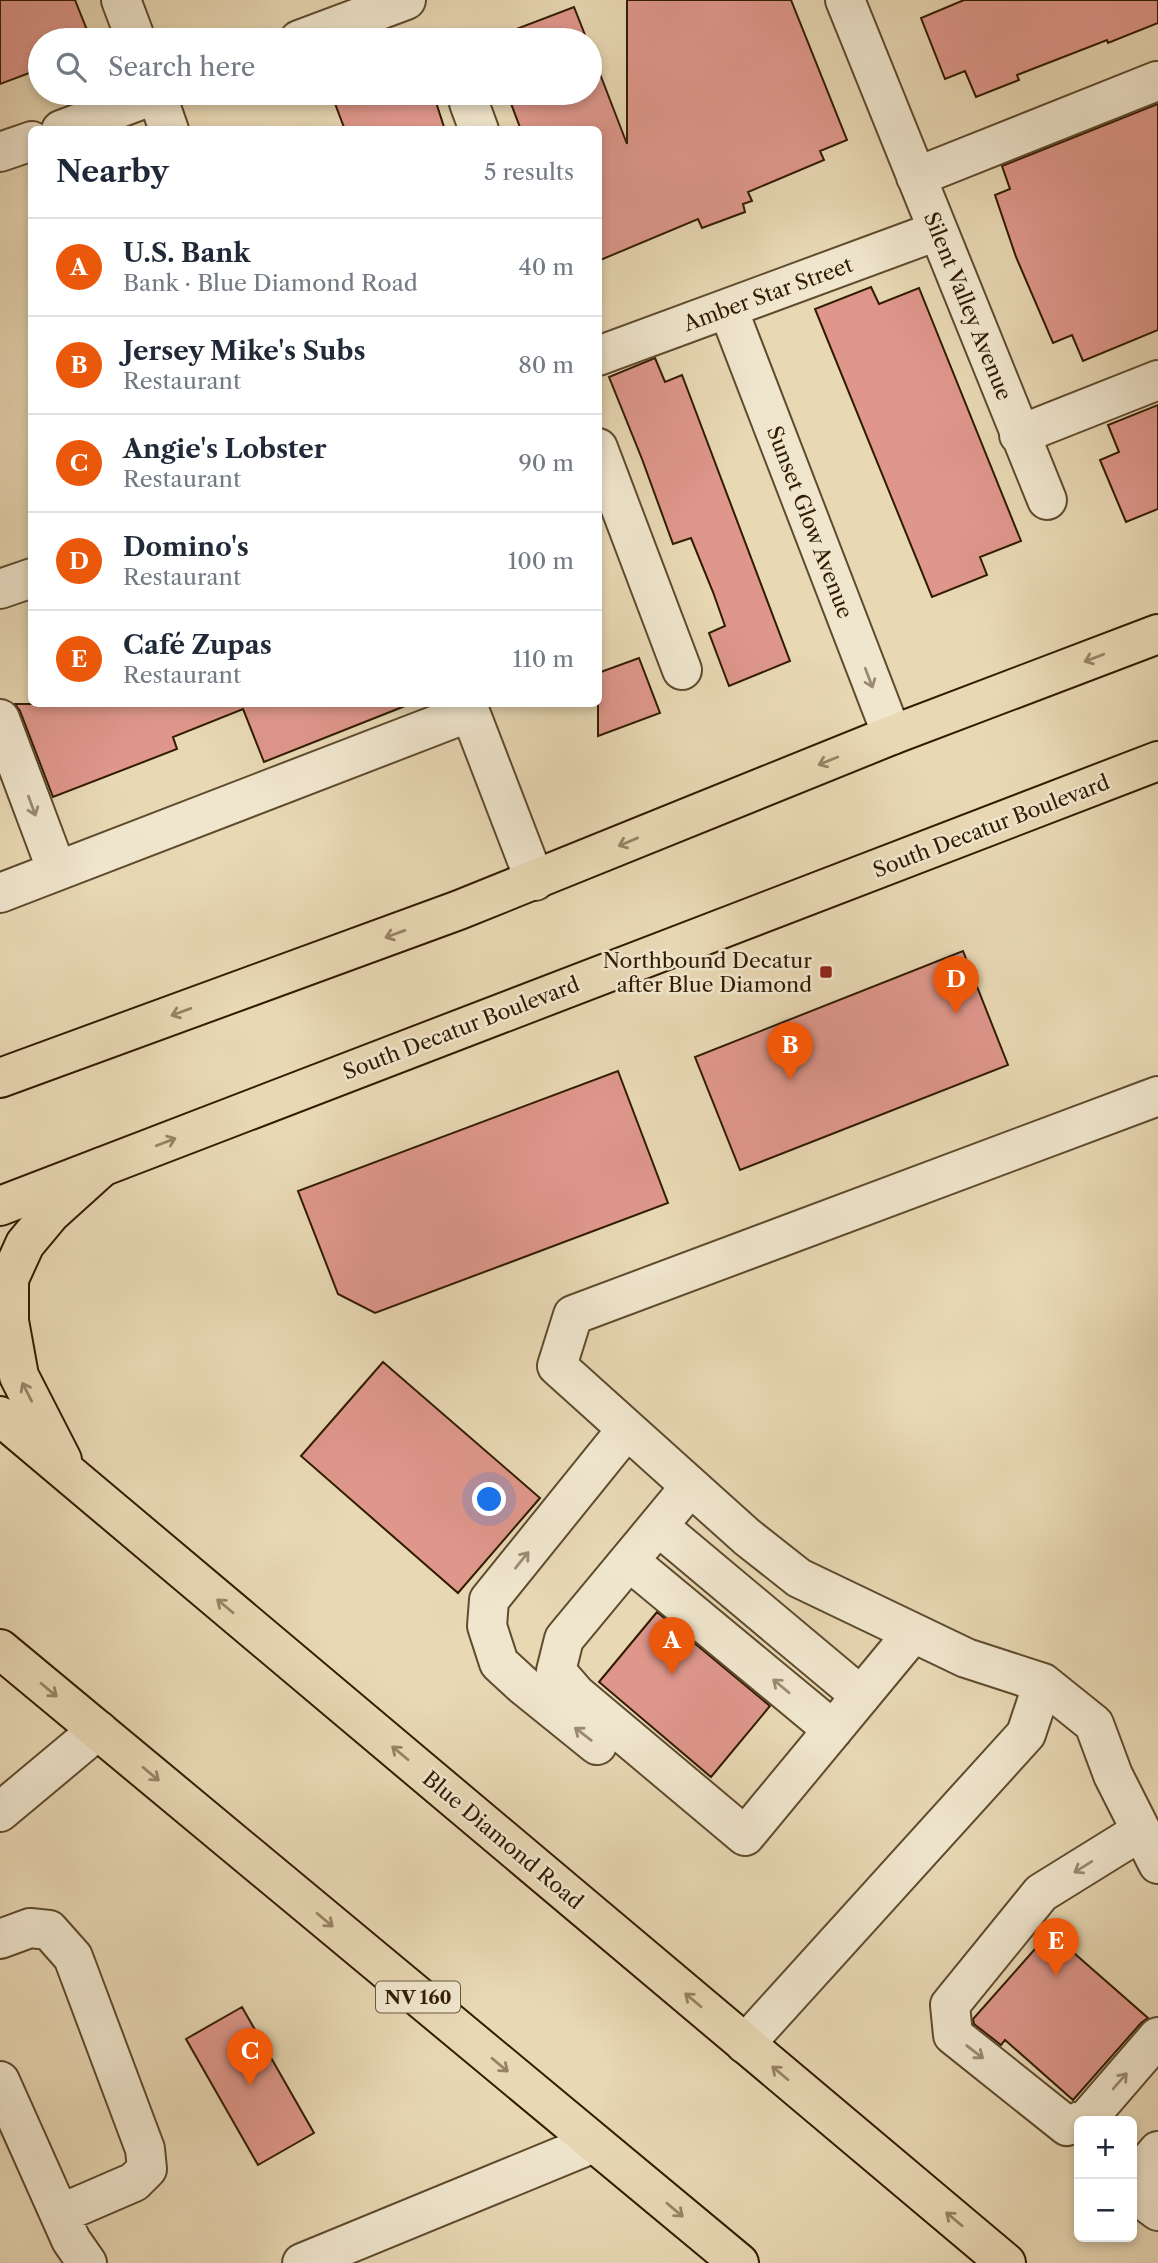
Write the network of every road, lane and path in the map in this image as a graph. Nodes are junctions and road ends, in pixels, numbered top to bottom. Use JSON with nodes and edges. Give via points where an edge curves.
{"nodes":[{"id":1,"x":121,"y":0,"type":"edge"},
{"id":2,"x":845,"y":0,"type":"edge"},
{"id":3,"x":391,"y":3,"type":"edge"},
{"id":4,"x":132,"y":28,"type":"edge"},
{"id":5,"x":329,"y":28,"type":"edge"},
{"id":6,"x":1157,"y":81,"type":"edge"},
{"id":7,"x":126,"y":105,"type":"edge"},
{"id":8,"x":161,"y":105,"type":"edge"},
{"id":9,"x":71,"y":126,"type":"edge"},
{"id":10,"x":168,"y":126,"type":"edge"},
{"id":11,"x":28,"y":142,"type":"edge"},
{"id":12,"x":0,"y":152,"type":"edge"},
{"id":13,"x":916,"y":177,"type":"junction"},
{"id":14,"x":937,"y":231,"type":"junction"},
{"id":15,"x":728,"y":309,"type":"junction"},
{"id":16,"x":602,"y":355,"type":"edge"},
{"id":17,"x":1158,"y":380,"type":"edge"},
{"id":18,"x":1019,"y":435,"type":"junction"},
{"id":19,"x":602,"y":459,"type":"edge"},
{"id":20,"x":1047,"y":500,"type":"dead end"},
{"id":21,"x":28,"y":579,"type":"edge"},
{"id":22,"x":0,"y":589,"type":"edge"},
{"id":23,"x":1158,"y":634,"type":"edge"},
{"id":24,"x":682,"y":670,"type":"dead end"},
{"id":25,"x":469,"y":708,"type":"edge"},
{"id":26,"x":0,"y":719,"type":"edge"},
{"id":27,"x":892,"y":736,"type":"junction"},
{"id":28,"x":1158,"y":761,"type":"edge"},
{"id":29,"x":57,"y":872,"type":"junction"},
{"id":30,"x":535,"y":881,"type":"junction"},
{"id":31,"x":0,"y":893,"type":"edge"},
{"id":32,"x":0,"y":1078,"type":"edge"},
{"id":33,"x":1158,"y":1096,"type":"edge"},
{"id":34,"x":103,"y":1167,"type":"junction"},
{"id":35,"x":0,"y":1206,"type":"edge"},
{"id":36,"x":0,"y":1416,"type":"edge"},
{"id":37,"x":627,"y":1429,"type":"junction"},
{"id":38,"x":69,"y":1475,"type":"junction"},
{"id":39,"x":690,"y":1487,"type":"junction"},
{"id":40,"x":644,"y":1543,"type":"junction"},
{"id":41,"x":913,"y":1633,"type":"junction"},
{"id":42,"x":0,"y":1649,"type":"edge"},
{"id":43,"x":1043,"y":1683,"type":"junction"},
{"id":44,"x":848,"y":1712,"type":"junction"},
{"id":45,"x":98,"y":1730,"type":"junction"},
{"id":46,"x":681,"y":1782,"type":"junction"},
{"id":47,"x":0,"y":1812,"type":"edge"},
{"id":48,"x":1150,"y":1847,"type":"edge"},
{"id":49,"x":0,"y":1939,"type":"edge"},
{"id":50,"x":1158,"y":2038,"type":"edge"},
{"id":51,"x":745,"y":2043,"type":"junction"},
{"id":52,"x":0,"y":2081,"type":"edge"},
{"id":53,"x":1090,"y":2116,"type":"edge"},
{"id":54,"x":1074,"y":2123,"type":"edge"},
{"id":55,"x":594,"y":2143,"type":"junction"},
{"id":56,"x":1147,"y":2164,"type":"edge"},
{"id":57,"x":1158,"y":2211,"type":"edge"},
{"id":58,"x":60,"y":2214,"type":"junction"},
{"id":59,"x":87,"y":2263,"type":"edge"},
{"id":60,"x":302,"y":2263,"type":"edge"},
{"id":61,"x":739,"y":2263,"type":"edge"},
{"id":62,"x":1006,"y":2263,"type":"edge"}],
"edges":[{"from":1,"to":4,"type":"street"},
{"from":2,"to":13,"type":"street","name":"Silent Valley Avenue"},
{"from":3,"to":5,"type":"street"},
{"from":6,"to":13,"type":"street"},
{"from":7,"to":9,"type":"street"},
{"from":8,"to":10,"type":"street"},
{"from":11,"to":12,"type":"street"},
{"from":13,"to":14,"type":"street","name":"Silent Valley Avenue"},
{"from":14,"to":15,"type":"street","name":"Amber Star Street"},
{"from":14,"to":18,"type":"street","name":"Silent Valley Avenue"},
{"from":15,"to":16,"type":"street","name":"Amber Star Street"},
{"from":15,"to":27,"type":"street","name":"Sunset Glow Avenue","one_way":true},
{"from":17,"to":18,"type":"street"},
{"from":18,"to":20,"type":"street","name":"Silent Valley Avenue"},
{"from":19,"to":24,"type":"street"},
{"from":21,"to":22,"type":"street"},
{"from":23,"to":27,"type":"main road","one_way":true},
{"from":25,"to":29,"type":"street"},
{"from":25,"to":30,"type":"street"},
{"from":26,"to":29,"type":"street","one_way":true},
{"from":27,"to":30,"type":"main road","one_way":true},
{"from":34,"to":28,"type":"main road","name":"South Decatur Boulevard","one_way":true},
{"from":29,"to":31,"type":"street"},
{"from":30,"to":32,"type":"main road","one_way":true},
{"from":33,"to":37,"type":"street","via":[[573,1315],[557,1366]]},
{"from":34,"to":35,"type":"main road","name":"South Decatur Boulevard"},
{"from":38,"to":34,"type":"main road","one_way":true,"via":[[19,1376],[9,1321],[9,1279],[25,1244],[50,1213]]},
{"from":36,"to":38,"type":"main road","name":"Blue Diamond Road"},
{"from":37,"to":39,"type":"street"},
{"from":46,"to":37,"type":"street","one_way":true,"via":[[652,1788],[524,1686],[499,1663],[487,1626],[489,1600]]},
{"from":51,"to":38,"type":"main road","name":"Blue Diamond Road","one_way":true},
{"from":39,"to":40,"type":"street"},
{"from":39,"to":41,"type":"street","via":[[799,1578]]},
{"from":44,"to":40,"type":"street","one_way":true},
{"from":40,"to":46,"type":"street","via":[[564,1639],[556,1671],[576,1694]]},
{"from":41,"to":43,"type":"street","via":[[966,1658]]},
{"from":41,"to":44,"type":"street"},
{"from":42,"to":45,"type":"main road","number":"NV 160","one_way":true},
{"from":43,"to":48,"type":"street","via":[[1094,1724],[1113,1775]]},
{"from":43,"to":51,"type":"street","via":[[1026,1734]]},
{"from":44,"to":46,"type":"street","via":[[745,1836]]},
{"from":45,"to":47,"type":"street"},
{"from":45,"to":55,"type":"main road","number":"NV 160","one_way":true},
{"from":48,"to":54,"type":"street","one_way":true,"via":[[1041,1893],[950,2005],[953,2035],[1067,2126]]},
{"from":49,"to":58,"type":"street","via":[[30,1928],[49,1930],[73,1958],[145,2149],[147,2169],[134,2182]]},
{"from":53,"to":50,"type":"street","one_way":true},
{"from":62,"to":51,"type":"main road","name":"Blue Diamond Road","one_way":true},
{"from":52,"to":58,"type":"street"},
{"from":55,"to":60,"type":"street"},
{"from":55,"to":61,"type":"main road","number":"NV 160","one_way":true},
{"from":56,"to":57,"type":"street","via":[[1146,2202]]},
{"from":58,"to":59,"type":"street"}]}
